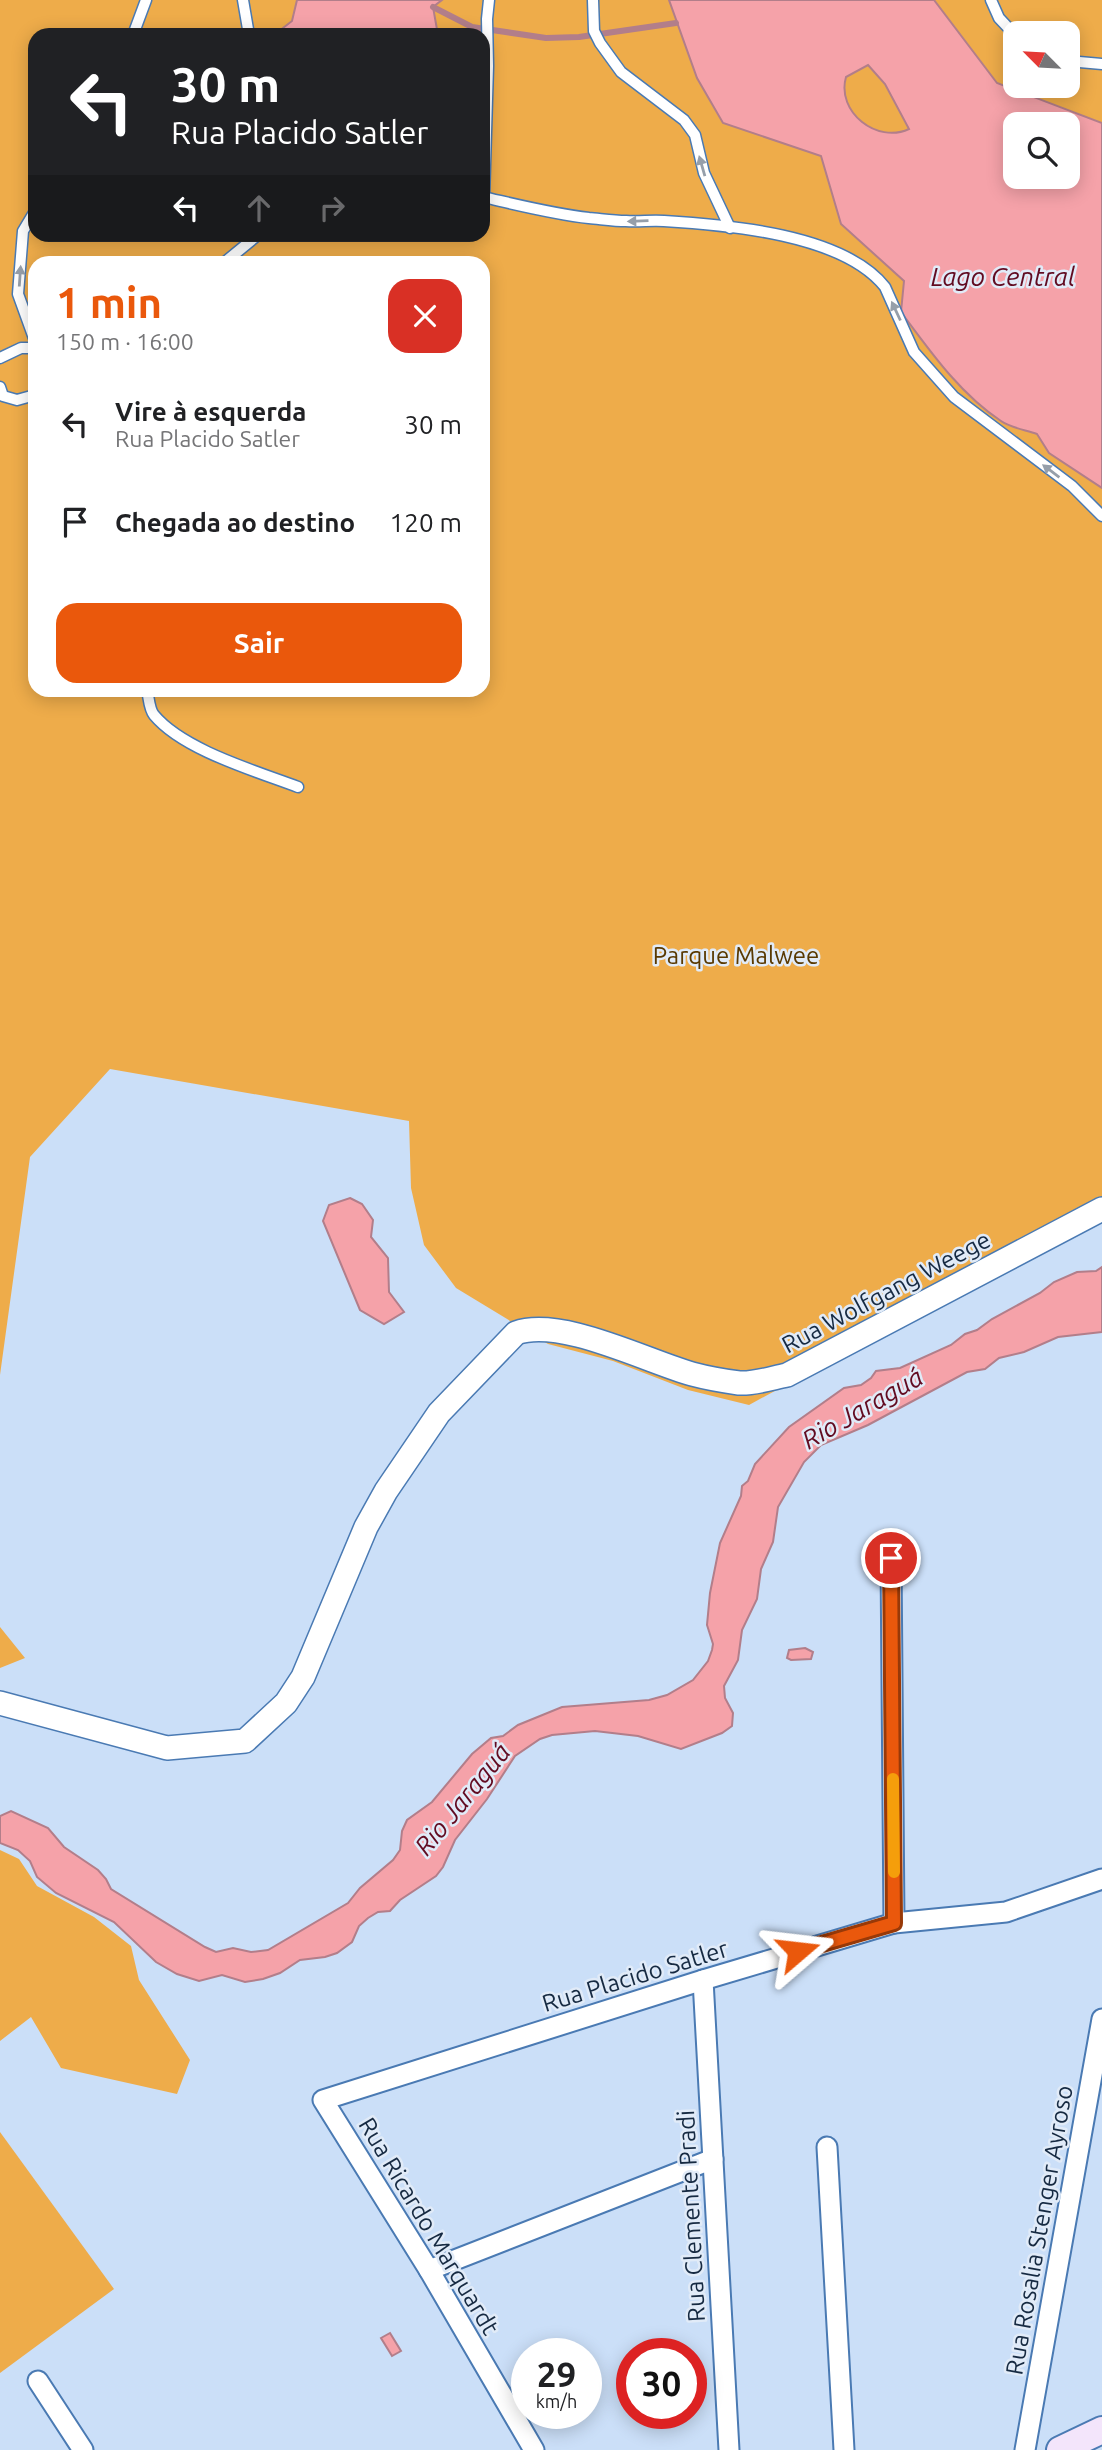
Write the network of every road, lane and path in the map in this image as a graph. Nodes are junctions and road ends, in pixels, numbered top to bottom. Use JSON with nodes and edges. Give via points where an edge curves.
{"nodes":[{"id":1,"x":146,"y":0,"type":"edge"},
{"id":2,"x":243,"y":0,"type":"edge"},
{"id":3,"x":489,"y":0,"type":"edge"},
{"id":4,"x":593,"y":0,"type":"edge"},
{"id":5,"x":991,"y":0,"type":"edge"},
{"id":6,"x":1003,"y":22,"type":"edge"},
{"id":7,"x":136,"y":28,"type":"edge"},
{"id":8,"x":248,"y":28,"type":"edge"},
{"id":9,"x":486,"y":28,"type":"edge"},
{"id":10,"x":1080,"y":62,"type":"edge"},
{"id":11,"x":1102,"y":64,"type":"edge"},
{"id":12,"x":490,"y":199,"type":"edge"},
{"id":13,"x":28,"y":223,"type":"edge"},
{"id":14,"x":730,"y":228,"type":"junction"},
{"id":15,"x":249,"y":242,"type":"edge"},
{"id":16,"x":232,"y":256,"type":"edge"},
{"id":17,"x":28,"y":322,"type":"edge"},
{"id":18,"x":28,"y":348,"type":"edge"},
{"id":19,"x":0,"y":358,"type":"edge"},
{"id":20,"x":0,"y":387,"type":"edge"},
{"id":21,"x":28,"y":397,"type":"edge"},
{"id":22,"x":1102,"y":516,"type":"edge"},
{"id":23,"x":149,"y":697,"type":"edge"},
{"id":24,"x":298,"y":787,"type":"dead end"},
{"id":25,"x":1102,"y":1209,"type":"edge"},
{"id":26,"x":891,"y":1558,"type":"dead end"},
{"id":27,"x":0,"y":1703,"type":"edge"},
{"id":28,"x":1102,"y":1880,"type":"edge"},
{"id":29,"x":894,"y":1923,"type":"junction"},
{"id":30,"x":703,"y":1980,"type":"junction"},
{"id":31,"x":1102,"y":2019,"type":"edge"},
{"id":32,"x":323,"y":2100,"type":"joint"},
{"id":33,"x":827,"y":2147,"type":"dead end"},
{"id":34,"x":713,"y":2159,"type":"junction"},
{"id":35,"x":429,"y":2270,"type":"junction"},
{"id":36,"x":38,"y":2381,"type":"dead end"},
{"id":37,"x":1102,"y":2430,"type":"edge"},
{"id":38,"x":83,"y":2450,"type":"edge"},
{"id":39,"x":534,"y":2450,"type":"edge"},
{"id":40,"x":729,"y":2450,"type":"edge"},
{"id":41,"x":844,"y":2450,"type":"edge"},
{"id":42,"x":1025,"y":2450,"type":"edge"},
{"id":43,"x":1060,"y":2450,"type":"edge"}],
"edges":[{"from":1,"to":7,"type":"lane"},
{"from":2,"to":8,"type":"lane"},
{"from":3,"to":9,"type":"lane"},
{"from":14,"to":4,"type":"lane","one_way":true,"via":[[704,173],[695,135],[684,120],[621,72],[594,31]]},
{"from":5,"to":6,"type":"lane"},
{"from":10,"to":11,"type":"lane"},
{"from":14,"to":12,"type":"lane","one_way":true,"via":[[584,217]]},
{"from":17,"to":13,"type":"lane","one_way":true,"via":[[18,294],[23,231]]},
{"from":22,"to":14,"type":"lane","one_way":true,"via":[[1072,486],[954,397],[933,375],[914,352],[885,287],[869,271],[831,248]]},
{"from":15,"to":16,"type":"lane"},
{"from":18,"to":19,"type":"lane"},
{"from":20,"to":21,"type":"lane","via":[[3,396]]},
{"from":23,"to":24,"type":"lane","via":[[152,713],[173,733],[242,767]]},
{"from":25,"to":27,"type":"street","name":"Rua Wolfgang Weege","via":[[787,1375],[743,1383],[692,1374],[550,1329],[516,1333],[439,1413],[386,1491],[366,1527],[303,1677],[286,1703],[245,1741],[167,1748]]},
{"from":26,"to":29,"type":"street"},
{"from":28,"to":29,"type":"street","name":"Rua Placido Satler","via":[[1006,1912]]},
{"from":29,"to":30,"type":"street","name":"Rua Placido Satler"},
{"from":30,"to":32,"type":"street","name":"Rua Placido Satler"},
{"from":30,"to":34,"type":"street","name":"Rua Clemente Pradi"},
{"from":31,"to":42,"type":"street","name":"Rua Rosalia Stenger Ayroso"},
{"from":32,"to":35,"type":"street","name":"Rua Ricardo Marquardt"},
{"from":33,"to":41,"type":"street"},
{"from":34,"to":35,"type":"street"},
{"from":34,"to":40,"type":"street","name":"Rua Clemente Pradi"},
{"from":35,"to":39,"type":"street","name":"Rua Ricardo Marquardt"},
{"from":36,"to":38,"type":"street"},
{"from":37,"to":43,"type":"main road"}]}
